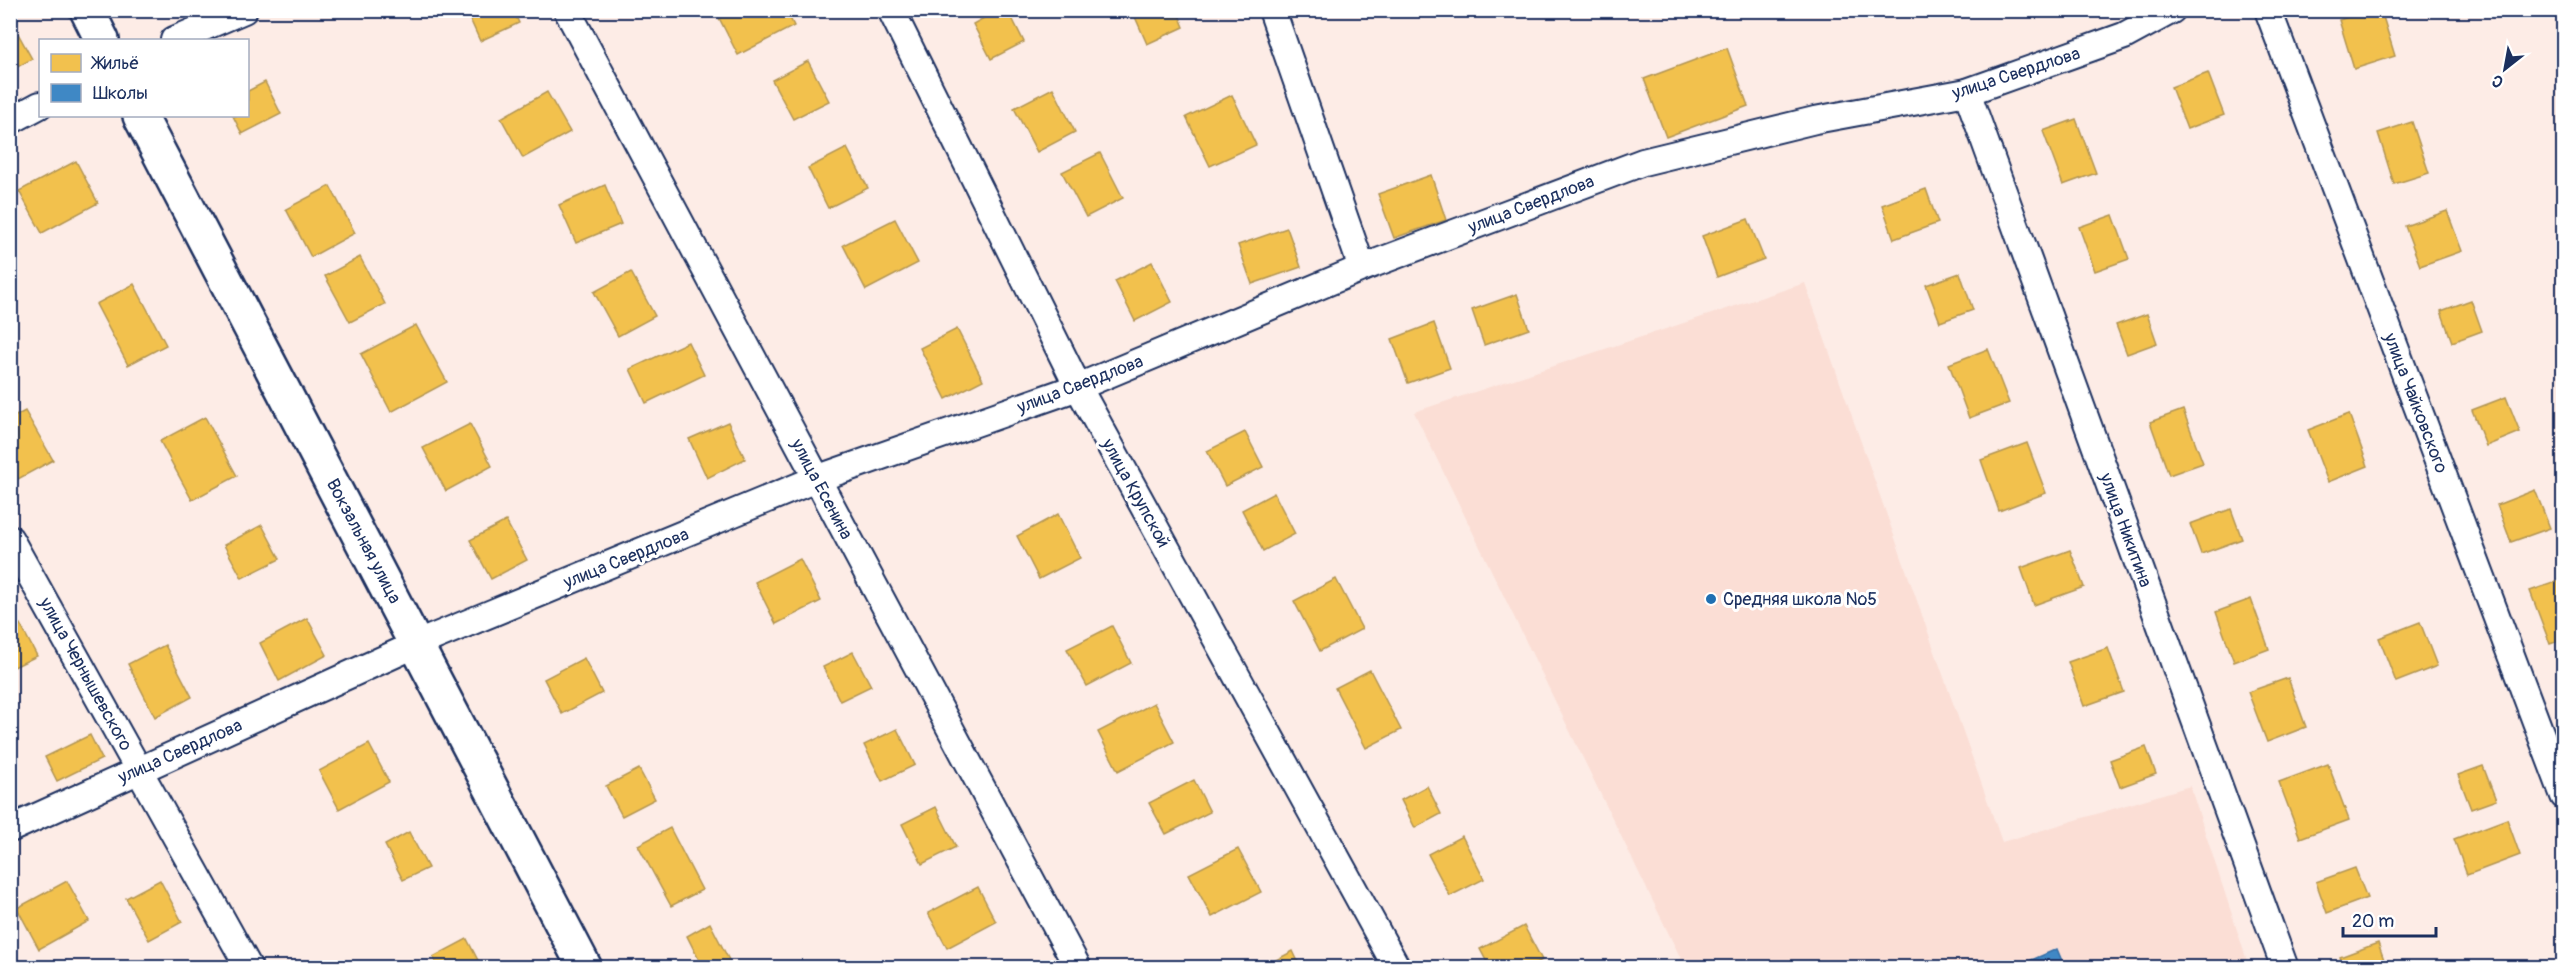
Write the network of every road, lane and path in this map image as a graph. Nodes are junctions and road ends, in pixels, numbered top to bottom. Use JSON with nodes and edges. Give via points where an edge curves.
{"nodes":[{"id":1,"x":87,"y":10,"type":"edge"},
{"id":2,"x":244,"y":10,"type":"edge"},
{"id":3,"x":567,"y":10,"type":"edge"},
{"id":4,"x":891,"y":10,"type":"edge"},
{"id":5,"x":1272,"y":10,"type":"edge"},
{"id":6,"x":2172,"y":10,"type":"edge"},
{"id":7,"x":2268,"y":10,"type":"edge"},
{"id":8,"x":102,"y":39,"type":"edge"},
{"id":9,"x":176,"y":39,"type":"edge"},
{"id":10,"x":1967,"y":92,"type":"junction"},
{"id":11,"x":39,"y":106,"type":"edge"},
{"id":12,"x":141,"y":117,"type":"edge"},
{"id":13,"x":10,"y":121,"type":"edge"},
{"id":14,"x":1362,"y":268,"type":"junction"},
{"id":15,"x":1078,"y":387,"type":"junction"},
{"id":16,"x":816,"y":479,"type":"junction"},
{"id":17,"x":10,"y":539,"type":"edge"},
{"id":18,"x":417,"y":644,"type":"junction"},
{"id":19,"x":140,"y":770,"type":"junction"},
{"id":20,"x":2564,"y":796,"type":"edge"},
{"id":21,"x":10,"y":829,"type":"edge"},
{"id":22,"x":249,"y":968,"type":"edge"},
{"id":23,"x":585,"y":968,"type":"edge"},
{"id":24,"x":1078,"y":968,"type":"edge"},
{"id":25,"x":1397,"y":968,"type":"edge"},
{"id":26,"x":2285,"y":968,"type":"edge"}],
"edges":[{"from":1,"to":8,"type":"main road"},
{"from":2,"to":9,"type":"street"},
{"from":3,"to":16,"type":"street","name":"улица Есенина"},
{"from":4,"to":15,"type":"street","name":"улица Крупской"},
{"from":5,"to":14,"type":"street"},
{"from":6,"to":10,"type":"street","name":"улица Свердлова","via":[[2124,36]]},
{"from":7,"to":20,"type":"street","name":"улица Чайковского"},
{"from":10,"to":14,"type":"street","name":"улица Свердлова","via":[[1815,120],[1643,162]]},
{"from":10,"to":26,"type":"street","name":"улица Никитина"},
{"from":11,"to":13,"type":"street"},
{"from":12,"to":18,"type":"main road","name":"Вокзальная улица"},
{"from":14,"to":15,"type":"street","name":"улица Свердлова"},
{"from":15,"to":16,"type":"street","name":"улица Свердлова"},
{"from":15,"to":25,"type":"street","name":"улица Крупской"},
{"from":16,"to":18,"type":"street","name":"улица Свердлова"},
{"from":16,"to":24,"type":"street","name":"улица Есенина"},
{"from":17,"to":19,"type":"street","name":"улица Чернышевского"},
{"from":18,"to":19,"type":"street","name":"улица Свердлова"},
{"from":18,"to":23,"type":"main road","name":"Вокзальная улица"},
{"from":19,"to":21,"type":"street","name":"улица Свердлова"},
{"from":19,"to":22,"type":"street","name":"улица Чернышевского"}]}
